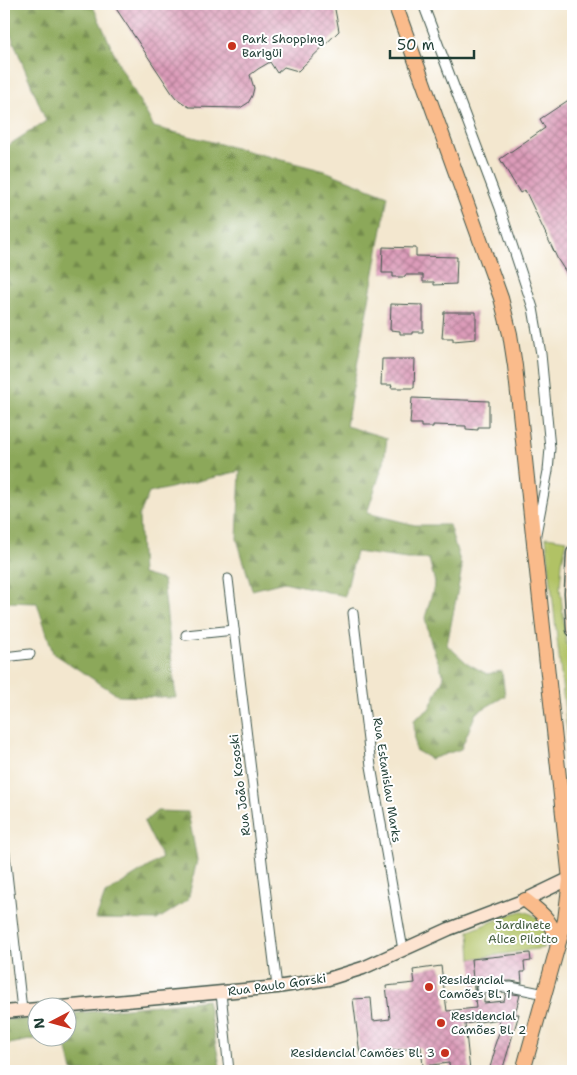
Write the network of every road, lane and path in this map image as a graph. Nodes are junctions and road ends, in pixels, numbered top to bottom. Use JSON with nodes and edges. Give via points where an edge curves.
{"nodes":[{"id":1,"x":394,"y":4,"type":"edge"},
{"id":2,"x":423,"y":4,"type":"edge"},
{"id":3,"x":534,"y":544,"type":"junction"},
{"id":4,"x":573,"y":553,"type":"edge"},
{"id":5,"x":228,"y":579,"type":"dead end"},
{"id":6,"x":353,"y":613,"type":"dead end"},
{"id":7,"x":234,"y":630,"type":"junction"},
{"id":8,"x":573,"y":630,"type":"edge"},
{"id":9,"x":186,"y":635,"type":"dead end"},
{"id":10,"x":30,"y":654,"type":"dead end"},
{"id":11,"x":4,"y":657,"type":"edge"},
{"id":12,"x":4,"y":846,"type":"edge"},
{"id":13,"x":571,"y":878,"type":"edge"},
{"id":14,"x":524,"y":900,"type":"junction"},
{"id":15,"x":558,"y":948,"type":"junction"},
{"id":16,"x":403,"y":950,"type":"junction"},
{"id":17,"x":277,"y":987,"type":"junction"},
{"id":18,"x":481,"y":988,"type":"dead end"},
{"id":19,"x":220,"y":993,"type":"junction"},
{"id":20,"x":545,"y":994,"type":"junction"},
{"id":21,"x":78,"y":1006,"type":"edge"},
{"id":22,"x":22,"y":1010,"type":"junction"},
{"id":23,"x":28,"y":1010,"type":"edge"},
{"id":24,"x":4,"y":1012,"type":"edge"},
{"id":25,"x":229,"y":1071,"type":"edge"},
{"id":26,"x":523,"y":1071,"type":"edge"}],
"edges":[{"from":1,"to":3,"type":"main road","via":[[506,316],[515,366]]},
{"from":2,"to":3,"type":"street","via":[[500,208],[533,308],[550,448]]},
{"from":3,"to":13,"type":"main road"},
{"from":4,"to":8,"type":"street"},
{"from":5,"to":7,"type":"street","name":"Rua João Kososki"},
{"from":6,"to":16,"type":"street","name":"Rua Estanislau Marks","via":[[371,766]]},
{"from":7,"to":9,"type":"street"},
{"from":7,"to":17,"type":"street","name":"Rua João Kososki"},
{"from":10,"to":11,"type":"street"},
{"from":12,"to":22,"type":"street"},
{"from":13,"to":14,"type":"street","name":"Rua Paulo Gorski"},
{"from":13,"to":15,"type":"main road","via":[[566,920]]},
{"from":14,"to":15,"type":"main road","via":[[548,920]]},
{"from":14,"to":16,"type":"street","name":"Rua Paulo Gorski"},
{"from":15,"to":20,"type":"main road"},
{"from":16,"to":17,"type":"street","name":"Rua Paulo Gorski","via":[[345,975]]},
{"from":17,"to":19,"type":"street","name":"Rua Paulo Gorski"},
{"from":18,"to":20,"type":"street","via":[[511,987]]},
{"from":19,"to":21,"type":"street","name":"Rua Paulo Gorski"},
{"from":19,"to":25,"type":"street"},
{"from":20,"to":26,"type":"main road"},
{"from":22,"to":23,"type":"street"},
{"from":22,"to":24,"type":"street"}]}
